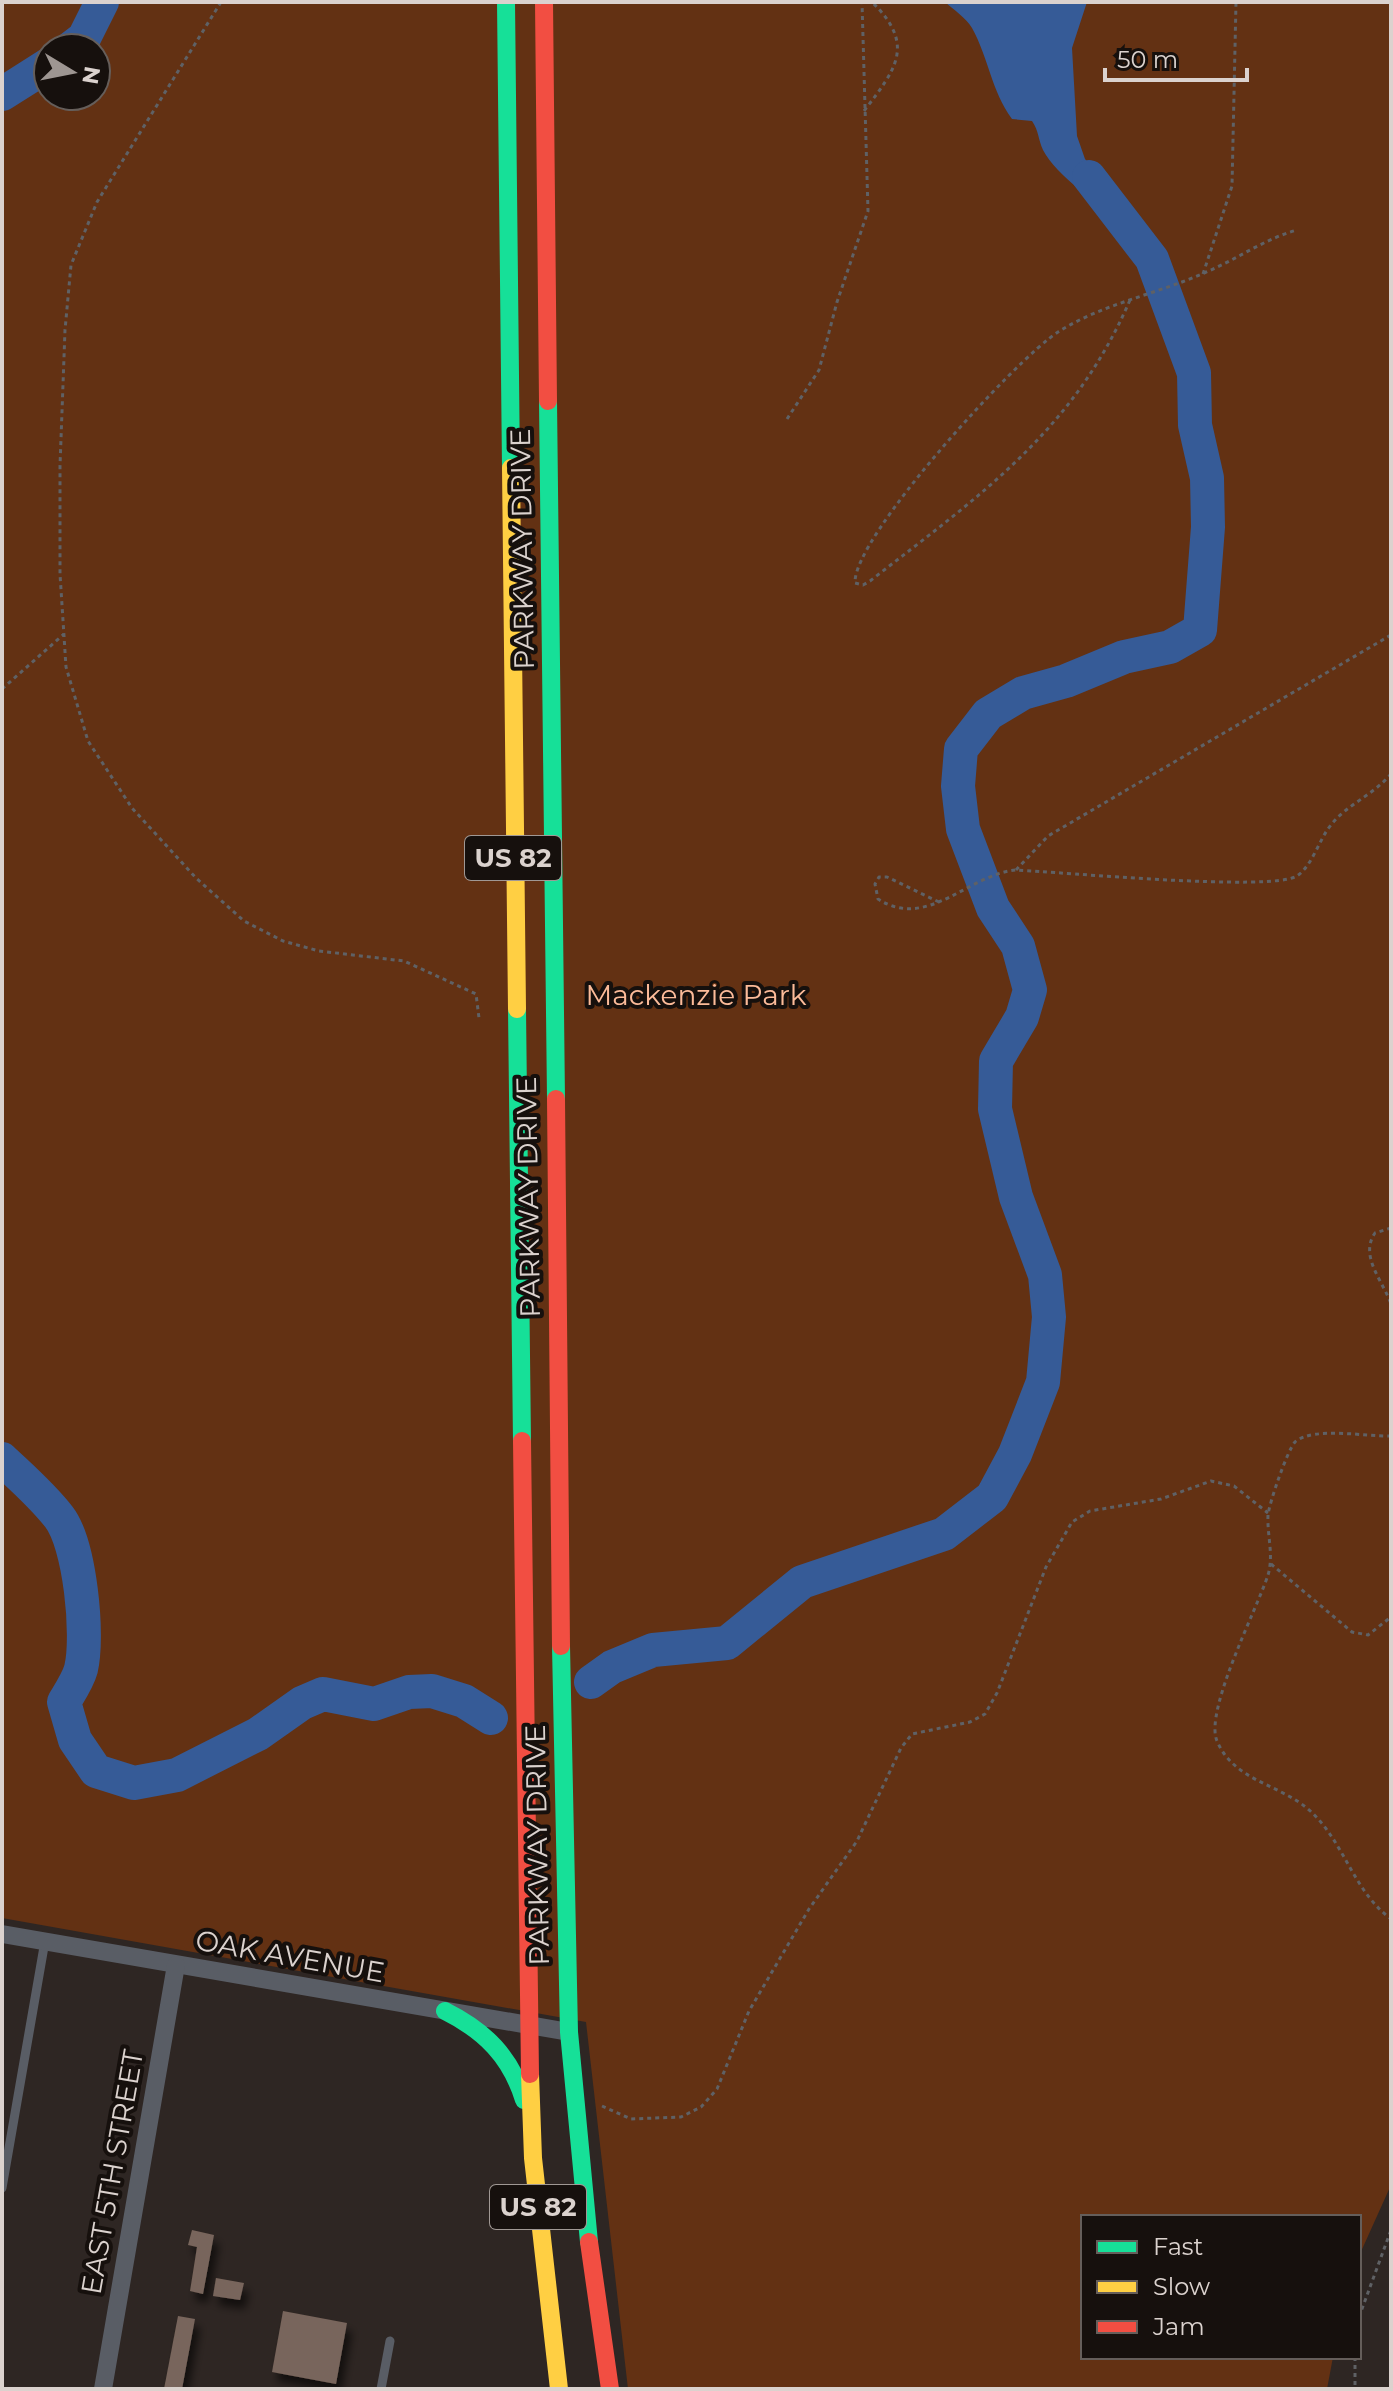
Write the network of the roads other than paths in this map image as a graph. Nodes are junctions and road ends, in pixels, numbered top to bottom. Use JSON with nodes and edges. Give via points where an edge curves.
{"nodes":[{"id":1,"x":506,"y":2,"type":"edge"},
{"id":2,"x":544,"y":2,"type":"edge"},
{"id":3,"x":2,"y":1934,"type":"edge"},
{"id":4,"x":45,"y":1941,"type":"junction"},
{"id":5,"x":176,"y":1965,"type":"junction"},
{"id":6,"x":445,"y":2011,"type":"junction"},
{"id":7,"x":528,"y":2025,"type":"junction"},
{"id":8,"x":569,"y":2032,"type":"junction"},
{"id":9,"x":532,"y":2133,"type":"junction"},
{"id":10,"x":2,"y":2188,"type":"edge"},
{"id":11,"x":547,"y":2306,"type":"junction"},
{"id":12,"x":390,"y":2341,"type":"dead end"},
{"id":13,"x":103,"y":2389,"type":"edge"},
{"id":14,"x":381,"y":2389,"type":"edge"},
{"id":15,"x":549,"y":2389,"type":"edge"},
{"id":16,"x":559,"y":2389,"type":"edge"},
{"id":17,"x":612,"y":2389,"type":"edge"}],
"edges":[{"from":1,"to":7,"type":"highway","name":"PARKWAY DRIVE","number":"US 82"},
{"from":2,"to":8,"type":"highway","name":"PARKWAY DRIVE","number":"US 82"},
{"from":3,"to":4,"type":"street","name":"OAK AVENUE"},
{"from":4,"to":5,"type":"street","name":"OAK AVENUE"},
{"from":4,"to":10,"type":"lane"},
{"from":5,"to":6,"type":"street","name":"OAK AVENUE"},
{"from":5,"to":13,"type":"street","name":"EAST 5TH STREET"},
{"from":6,"to":7,"type":"street","name":"OAK AVENUE"},
{"from":6,"to":9,"type":"highway","via":[[473,2023],[496,2044],[513,2069]]},
{"from":7,"to":8,"type":"street","name":"OAK AVENUE"},
{"from":7,"to":9,"type":"highway","name":"PARKWAY DRIVE","number":"US 82"},
{"from":8,"to":17,"type":"highway","name":"PARKWAY DRIVE","number":"US 82"},
{"from":9,"to":11,"type":"highway","name":"PARKWAY DRIVE","number":"US 82"},
{"from":11,"to":15,"type":"highway"},
{"from":11,"to":16,"type":"highway","name":"PARKWAY DRIVE","number":"US 82"},
{"from":12,"to":14,"type":"lane"}]}
